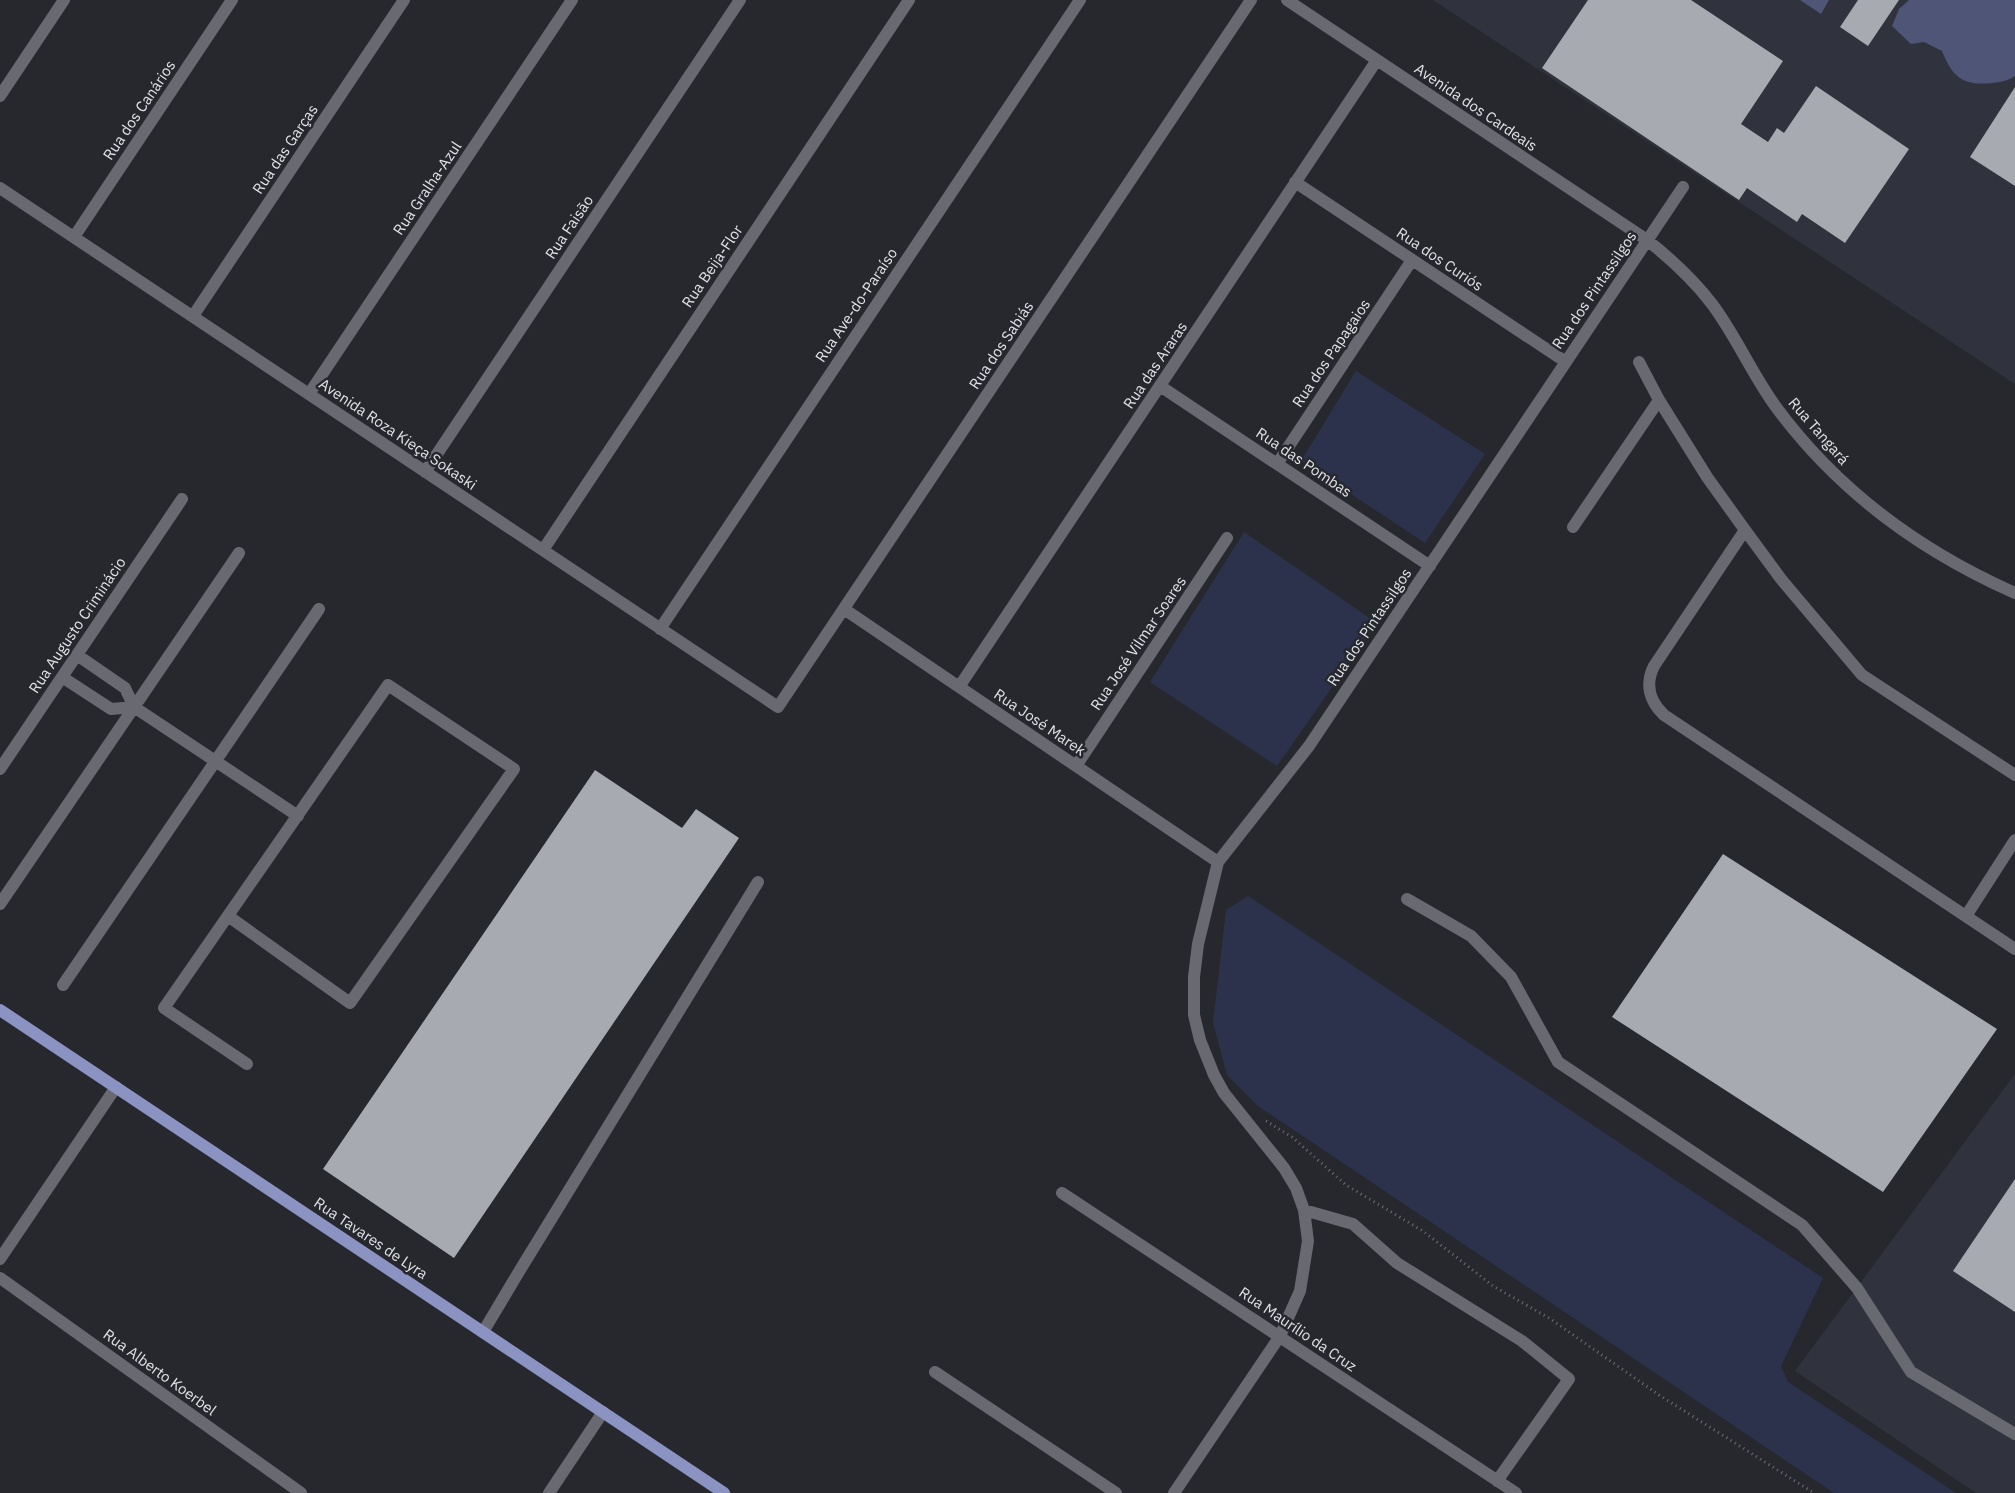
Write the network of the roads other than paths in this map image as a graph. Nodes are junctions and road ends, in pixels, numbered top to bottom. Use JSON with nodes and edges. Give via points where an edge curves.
{"nodes":[{"id":1,"x":64,"y":0,"type":"edge"},
{"id":2,"x":232,"y":0,"type":"edge"},
{"id":3,"x":404,"y":0,"type":"edge"},
{"id":4,"x":572,"y":0,"type":"edge"},
{"id":5,"x":740,"y":0,"type":"edge"},
{"id":6,"x":909,"y":0,"type":"edge"},
{"id":7,"x":1080,"y":0,"type":"edge"},
{"id":8,"x":1251,"y":0,"type":"edge"},
{"id":9,"x":1287,"y":0,"type":"edge"},
{"id":10,"x":1377,"y":60,"type":"junction"},
{"id":11,"x":0,"y":96,"type":"edge"},
{"id":12,"x":1295,"y":182,"type":"junction"},
{"id":13,"x":1683,"y":187,"type":"dead end"},
{"id":14,"x":0,"y":188,"type":"edge"},
{"id":15,"x":74,"y":237,"type":"junction"},
{"id":16,"x":1647,"y":240,"type":"junction"},
{"id":17,"x":1412,"y":260,"type":"junction"},
{"id":18,"x":193,"y":316,"type":"junction"},
{"id":19,"x":1566,"y":362,"type":"junction"},
{"id":20,"x":1638,"y":362,"type":"dead end"},
{"id":21,"x":1160,"y":386,"type":"junction"},
{"id":22,"x":309,"y":394,"type":"junction"},
{"id":23,"x":1659,"y":400,"type":"junction"},
{"id":24,"x":1277,"y":464,"type":"junction"},
{"id":25,"x":425,"y":472,"type":"junction"},
{"id":26,"x":182,"y":499,"type":"dead end"},
{"id":27,"x":1574,"y":526,"type":"dead end"},
{"id":28,"x":1745,"y":530,"type":"junction"},
{"id":29,"x":1227,"y":538,"type":"dead end"},
{"id":30,"x":543,"y":550,"type":"junction"},
{"id":31,"x":239,"y":553,"type":"dead end"},
{"id":32,"x":1430,"y":566,"type":"junction"},
{"id":33,"x":2015,"y":593,"type":"edge"},
{"id":34,"x":319,"y":609,"type":"dead end"},
{"id":35,"x":844,"y":609,"type":"junction"},
{"id":36,"x":660,"y":629,"type":"junction"},
{"id":37,"x":77,"y":655,"type":"junction"},
{"id":38,"x":62,"y":677,"type":"junction"},
{"id":39,"x":959,"y":687,"type":"junction"},
{"id":40,"x":778,"y":707,"type":"joint"},
{"id":41,"x":134,"y":708,"type":"junction"},
{"id":42,"x":216,"y":761,"type":"junction"},
{"id":43,"x":1076,"y":766,"type":"junction"},
{"id":44,"x":0,"y":769,"type":"edge"},
{"id":45,"x":2015,"y":775,"type":"edge"},
{"id":46,"x":298,"y":816,"type":"junction"},
{"id":47,"x":2015,"y":840,"type":"edge"},
{"id":48,"x":1218,"y":862,"type":"junction"},
{"id":49,"x":758,"y":882,"type":"dead end"},
{"id":50,"x":1407,"y":900,"type":"dead end"},
{"id":51,"x":0,"y":904,"type":"edge"},
{"id":52,"x":228,"y":916,"type":"junction"},
{"id":53,"x":1966,"y":916,"type":"junction"},
{"id":54,"x":2015,"y":949,"type":"edge"},
{"id":55,"x":63,"y":985,"type":"dead end"},
{"id":56,"x":0,"y":1010,"type":"edge"},
{"id":57,"x":247,"y":1064,"type":"dead end"},
{"id":58,"x":116,"y":1087,"type":"junction"},
{"id":59,"x":1062,"y":1192,"type":"dead end"},
{"id":60,"x":1304,"y":1210,"type":"junction"},
{"id":61,"x":0,"y":1259,"type":"edge"},
{"id":62,"x":0,"y":1278,"type":"edge"},
{"id":63,"x":483,"y":1332,"type":"junction"},
{"id":64,"x":1280,"y":1336,"type":"junction"},
{"id":65,"x":935,"y":1372,"type":"dead end"},
{"id":66,"x":603,"y":1412,"type":"junction"},
{"id":67,"x":2015,"y":1434,"type":"edge"},
{"id":68,"x":1497,"y":1480,"type":"junction"},
{"id":69,"x":301,"y":1493,"type":"edge"},
{"id":70,"x":549,"y":1493,"type":"edge"},
{"id":71,"x":724,"y":1493,"type":"edge"},
{"id":72,"x":1116,"y":1493,"type":"edge"},
{"id":73,"x":1174,"y":1493,"type":"edge"},
{"id":74,"x":1516,"y":1493,"type":"edge"}],
"edges":[{"from":1,"to":11,"type":"street"},
{"from":2,"to":15,"type":"street","name":"Rua dos Canários"},
{"from":3,"to":18,"type":"street","name":"Rua das Garças"},
{"from":4,"to":22,"type":"street","name":"Rua Gralha-Azul"},
{"from":5,"to":25,"type":"street","name":"Rua Faisão"},
{"from":6,"to":30,"type":"street","name":"Rua Beija-Flor"},
{"from":7,"to":36,"type":"street","name":"Rua Ave-do-Paraíso"},
{"from":8,"to":35,"type":"street","name":"Rua dos Sabiás"},
{"from":9,"to":10,"type":"street","name":"Avenida dos Cardeais"},
{"from":10,"to":12,"type":"street","name":"Rua das Araras"},
{"from":10,"to":16,"type":"street","name":"Avenida dos Cardeais"},
{"from":12,"to":17,"type":"street","name":"Rua dos Curiós"},
{"from":12,"to":21,"type":"street","name":"Rua das Araras"},
{"from":13,"to":16,"type":"street","name":"Rua dos Pintassilgos"},
{"from":14,"to":15,"type":"street","name":"Avenida Roza Kieça Sokaski"},
{"from":15,"to":18,"type":"street","name":"Avenida Roza Kieça Sokaski"},
{"from":16,"to":19,"type":"street","name":"Rua dos Pintassilgos"},
{"from":16,"to":33,"type":"street","name":"Rua Tangará","via":[[1699,288],[1775,406],[1825,465],[1882,516],[1914,539],[1980,578]]},
{"from":17,"to":19,"type":"street","name":"Rua dos Curiós"},
{"from":17,"to":24,"type":"street","name":"Rua dos Papagaios"},
{"from":18,"to":22,"type":"street","name":"Avenida Roza Kieça Sokaski"},
{"from":19,"to":32,"type":"street","name":"Rua dos Pintassilgos"},
{"from":20,"to":23,"type":"street"},
{"from":21,"to":24,"type":"street","name":"Rua das Pombas"},
{"from":21,"to":39,"type":"street","name":"Rua das Araras"},
{"from":22,"to":25,"type":"street","name":"Avenida Roza Kieça Sokaski"},
{"from":23,"to":27,"type":"street"},
{"from":23,"to":28,"type":"street"},
{"from":24,"to":32,"type":"street","name":"Rua das Pombas"},
{"from":25,"to":30,"type":"street","name":"Avenida Roza Kieça Sokaski"},
{"from":26,"to":37,"type":"street","name":"Rua Augusto Criminácio"},
{"from":28,"to":45,"type":"street","via":[[1786,586],[1862,675]]},
{"from":28,"to":53,"type":"street","via":[[1654,666],[1649,679],[1653,702],[1664,715]]},
{"from":29,"to":43,"type":"street","name":"Rua José Vilmar Soares"},
{"from":30,"to":36,"type":"street","name":"Avenida Roza Kieça Sokaski"},
{"from":31,"to":41,"type":"street"},
{"from":32,"to":48,"type":"street","name":"Rua dos Pintassilgos","via":[[1309,746]]},
{"from":34,"to":42,"type":"street"},
{"from":35,"to":39,"type":"street","name":"Rua José Marek"},
{"from":35,"to":40,"type":"street","name":"Rua dos Sabiás"},
{"from":36,"to":40,"type":"street","name":"Avenida Roza Kieça Sokaski"},
{"from":37,"to":38,"type":"street","name":"Rua Augusto Criminácio"},
{"from":37,"to":41,"type":"street","via":[[126,688]]},
{"from":38,"to":41,"type":"street","via":[[111,709]]},
{"from":38,"to":44,"type":"street","name":"Rua Augusto Criminácio"},
{"from":39,"to":43,"type":"street","name":"Rua José Marek"},
{"from":41,"to":42,"type":"street"},
{"from":41,"to":51,"type":"street"},
{"from":42,"to":46,"type":"street"},
{"from":42,"to":55,"type":"street"},
{"from":43,"to":48,"type":"street","name":"Rua José Marek"},
{"from":46,"to":52,"type":"street"},
{"from":46,"to":52,"type":"street","via":[[388,685],[514,769],[350,1003]]},
{"from":47,"to":53,"type":"street"},
{"from":48,"to":60,"type":"street","name":"Rua dos Pintassilgos","via":[[1198,944],[1194,977],[1194,1015],[1200,1040],[1224,1093],[1284,1168]]},
{"from":49,"to":63,"type":"street"},
{"from":50,"to":67,"type":"street","via":[[1471,936],[1510,977],[1558,1062],[1802,1225],[1857,1288],[1911,1372]]},
{"from":52,"to":57,"type":"street","via":[[164,1008]]},
{"from":53,"to":54,"type":"street"},
{"from":56,"to":58,"type":"main road","name":"Rua Tavares de Lyra"},
{"from":58,"to":61,"type":"street"},
{"from":58,"to":63,"type":"main road","name":"Rua Tavares de Lyra"},
{"from":59,"to":64,"type":"street","name":"Rua Maurílio da Cruz"},
{"from":60,"to":64,"type":"street","name":"Rua dos Pintassilgos","via":[[1308,1241],[1300,1292]]},
{"from":60,"to":68,"type":"street","via":[[1353,1224],[1397,1263],[1522,1341],[1568,1379]]},
{"from":62,"to":69,"type":"street","name":"Rua Alberto Koerbel"},
{"from":63,"to":66,"type":"main road","name":"Rua Tavares de Lyra"},
{"from":64,"to":68,"type":"street","name":"Rua Maurílio da Cruz"},
{"from":64,"to":73,"type":"street","name":"Rua dos Pintassilgos"},
{"from":65,"to":72,"type":"street"},
{"from":66,"to":70,"type":"street"},
{"from":66,"to":71,"type":"main road","name":"Rua Tavares de Lyra"},
{"from":68,"to":74,"type":"street","name":"Rua Maurílio da Cruz"}]}
